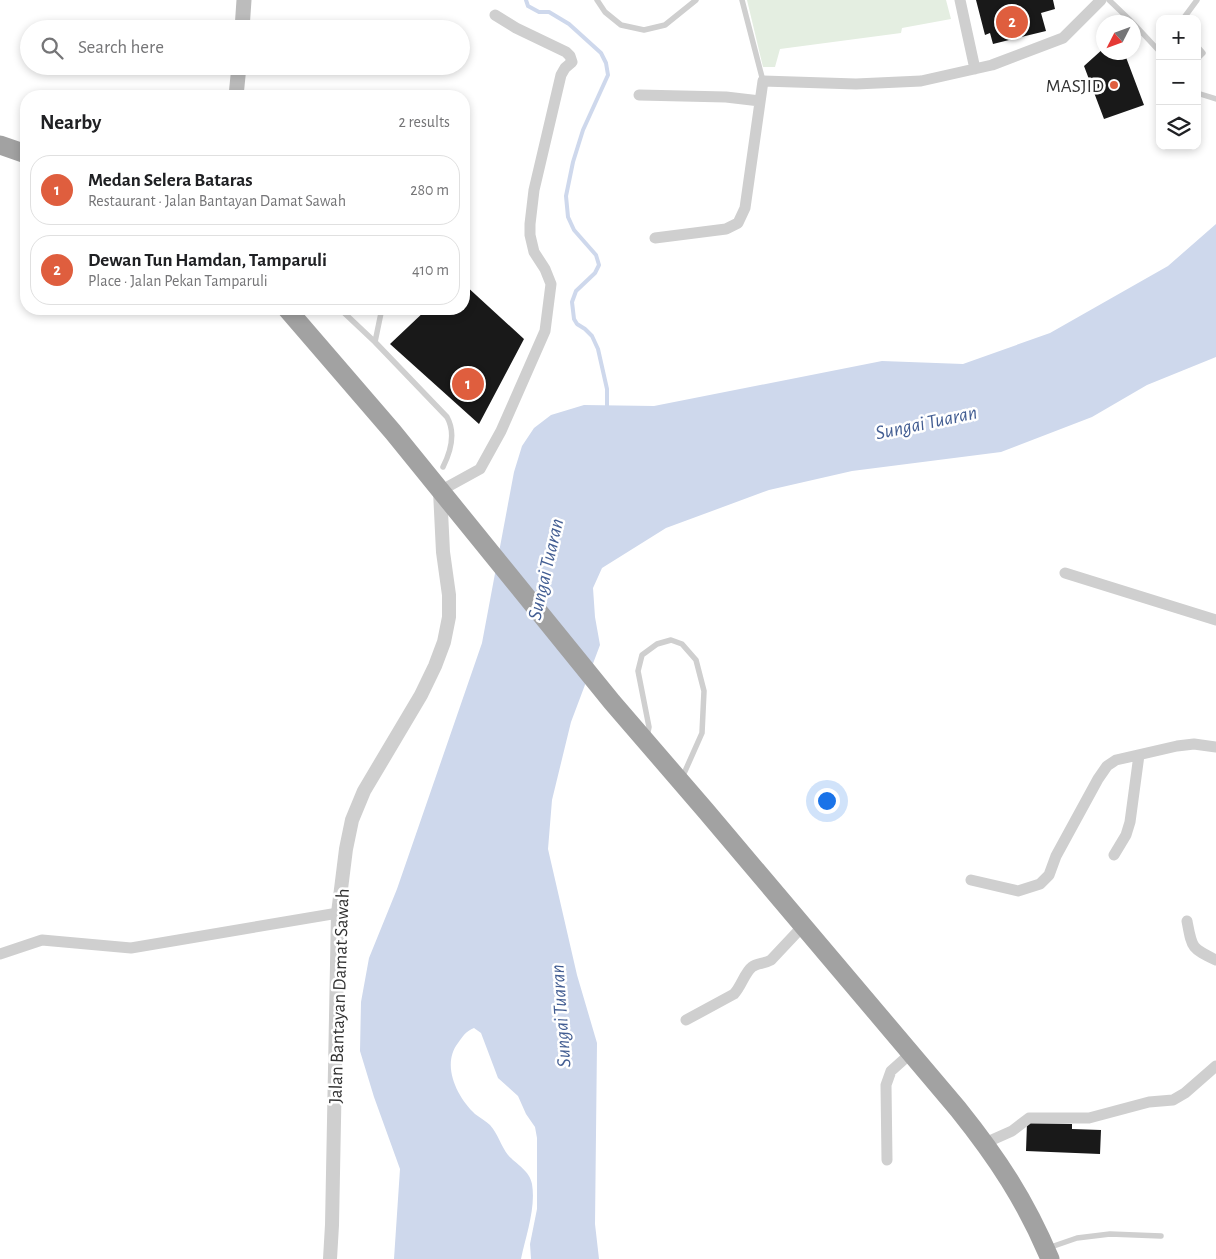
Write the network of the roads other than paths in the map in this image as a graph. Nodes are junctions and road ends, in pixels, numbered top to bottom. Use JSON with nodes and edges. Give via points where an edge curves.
{"nodes":[{"id":1,"x":244,"y":0,"type":"edge"},
{"id":2,"x":597,"y":0,"type":"edge"},
{"id":3,"x":696,"y":0,"type":"edge"},
{"id":4,"x":742,"y":0,"type":"edge"},
{"id":5,"x":960,"y":0,"type":"edge"},
{"id":6,"x":1101,"y":0,"type":"edge"},
{"id":7,"x":1109,"y":0,"type":"edge"},
{"id":8,"x":1197,"y":0,"type":"edge"},
{"id":9,"x":495,"y":14,"type":"dead end"},
{"id":10,"x":1125,"y":15,"type":"edge"},
{"id":11,"x":1186,"y":15,"type":"edge"},
{"id":12,"x":243,"y":20,"type":"edge"},
{"id":13,"x":1141,"y":31,"type":"edge"},
{"id":14,"x":1156,"y":45,"type":"edge"},
{"id":15,"x":975,"y":69,"type":"junction"},
{"id":16,"x":238,"y":75,"type":"edge"},
{"id":17,"x":763,"y":81,"type":"junction"},
{"id":18,"x":237,"y":90,"type":"edge"},
{"id":19,"x":1201,"y":94,"type":"edge"},
{"id":20,"x":638,"y":95,"type":"dead end"},
{"id":21,"x":1216,"y":99,"type":"edge"},
{"id":22,"x":760,"y":101,"type":"junction"},
{"id":23,"x":0,"y":145,"type":"edge"},
{"id":24,"x":20,"y":152,"type":"edge"},
{"id":25,"x":655,"y":238,"type":"dead end"},
{"id":26,"x":293,"y":315,"type":"edge"},
{"id":27,"x":346,"y":315,"type":"edge"},
{"id":28,"x":381,"y":315,"type":"edge"},
{"id":29,"x":375,"y":342,"type":"junction"},
{"id":30,"x":442,"y":466,"type":"dead end"},
{"id":31,"x":440,"y":491,"type":"junction"},
{"id":32,"x":1065,"y":573,"type":"dead end"},
{"id":33,"x":1216,"y":620,"type":"edge"},
{"id":34,"x":641,"y":737,"type":"junction"},
{"id":35,"x":1216,"y":747,"type":"edge"},
{"id":36,"x":1139,"y":755,"type":"junction"},
{"id":37,"x":680,"y":782,"type":"junction"},
{"id":38,"x":1114,"y":855,"type":"dead end"},
{"id":39,"x":971,"y":880,"type":"dead end"},
{"id":40,"x":338,"y":913,"type":"junction"},
{"id":41,"x":1187,"y":921,"type":"dead end"},
{"id":42,"x":802,"y":927,"type":"junction"},
{"id":43,"x":0,"y":954,"type":"edge"},
{"id":44,"x":1216,"y":960,"type":"edge"},
{"id":45,"x":686,"y":1020,"type":"dead end"},
{"id":46,"x":910,"y":1054,"type":"junction"},
{"id":47,"x":1216,"y":1066,"type":"edge"},
{"id":48,"x":985,"y":1143,"type":"junction"},
{"id":49,"x":887,"y":1160,"type":"dead end"},
{"id":50,"x":1161,"y":1236,"type":"dead end"},
{"id":51,"x":1048,"y":1254,"type":"edge"},
{"id":52,"x":330,"y":1259,"type":"edge"}],
"edges":[{"from":1,"to":12,"type":"main road"},
{"from":2,"to":3,"type":"lane","via":[[605,12],[621,25],[644,30],[665,25]]},
{"from":4,"to":17,"type":"lane"},
{"from":5,"to":15,"type":"street"},
{"from":6,"to":15,"type":"street","via":[[1063,38]]},
{"from":7,"to":10,"type":"lane"},
{"from":8,"to":11,"type":"lane"},
{"from":9,"to":31,"type":"street","via":[[566,52],[572,62],[561,75],[534,190],[530,224],[534,252],[550,284],[546,331],[501,431],[480,469]]},
{"from":13,"to":14,"type":"lane"},
{"from":15,"to":17,"type":"street","via":[[921,81],[856,84]]},
{"from":16,"to":18,"type":"main road"},
{"from":17,"to":22,"type":"street"},
{"from":19,"to":21,"type":"lane"},
{"from":20,"to":22,"type":"street"},
{"from":22,"to":25,"type":"street","via":[[745,208],[738,223],[726,229]]},
{"from":23,"to":24,"type":"highway"},
{"from":26,"to":31,"type":"highway"},
{"from":27,"to":29,"type":"lane"},
{"from":28,"to":29,"type":"lane"},
{"from":29,"to":30,"type":"lane","via":[[447,417],[452,437]]},
{"from":31,"to":34,"type":"highway"},
{"from":31,"to":40,"type":"street","name":"Jalan Bantayan Damat Sawah","via":[[449,595],[444,642],[421,695],[364,791],[352,820]]},
{"from":32,"to":33,"type":"street"},
{"from":34,"to":37,"type":"highway"},
{"from":34,"to":37,"type":"lane","via":[[649,727],[638,670],[642,655],[657,644],[671,640],[682,644],[696,660],[704,690],[702,732]]},
{"from":35,"to":36,"type":"street","via":[[1194,744]]},
{"from":36,"to":38,"type":"street","via":[[1130,822]]},
{"from":36,"to":39,"type":"street","via":[[1116,760],[1107,766],[1056,856],[1049,875],[1040,884],[1018,891]]},
{"from":37,"to":42,"type":"highway"},
{"from":40,"to":43,"type":"street","via":[[131,948],[42,940]]},
{"from":40,"to":52,"type":"street","name":"Jalan Bantayan Damat Sawah"},
{"from":41,"to":44,"type":"street","via":[[1193,947]]},
{"from":42,"to":45,"type":"street","via":[[771,960],[748,970],[734,994]]},
{"from":42,"to":46,"type":"highway"},
{"from":46,"to":48,"type":"highway"},
{"from":46,"to":49,"type":"street","via":[[891,1071],[886,1085]]},
{"from":47,"to":48,"type":"street","via":[[1173,1100],[1148,1102],[1089,1118],[1028,1118],[1012,1131]]},
{"from":48,"to":51,"type":"highway","via":[[1020,1195]]},
{"from":50,"to":51,"type":"lane","via":[[1110,1234],[1077,1238]]}]}
